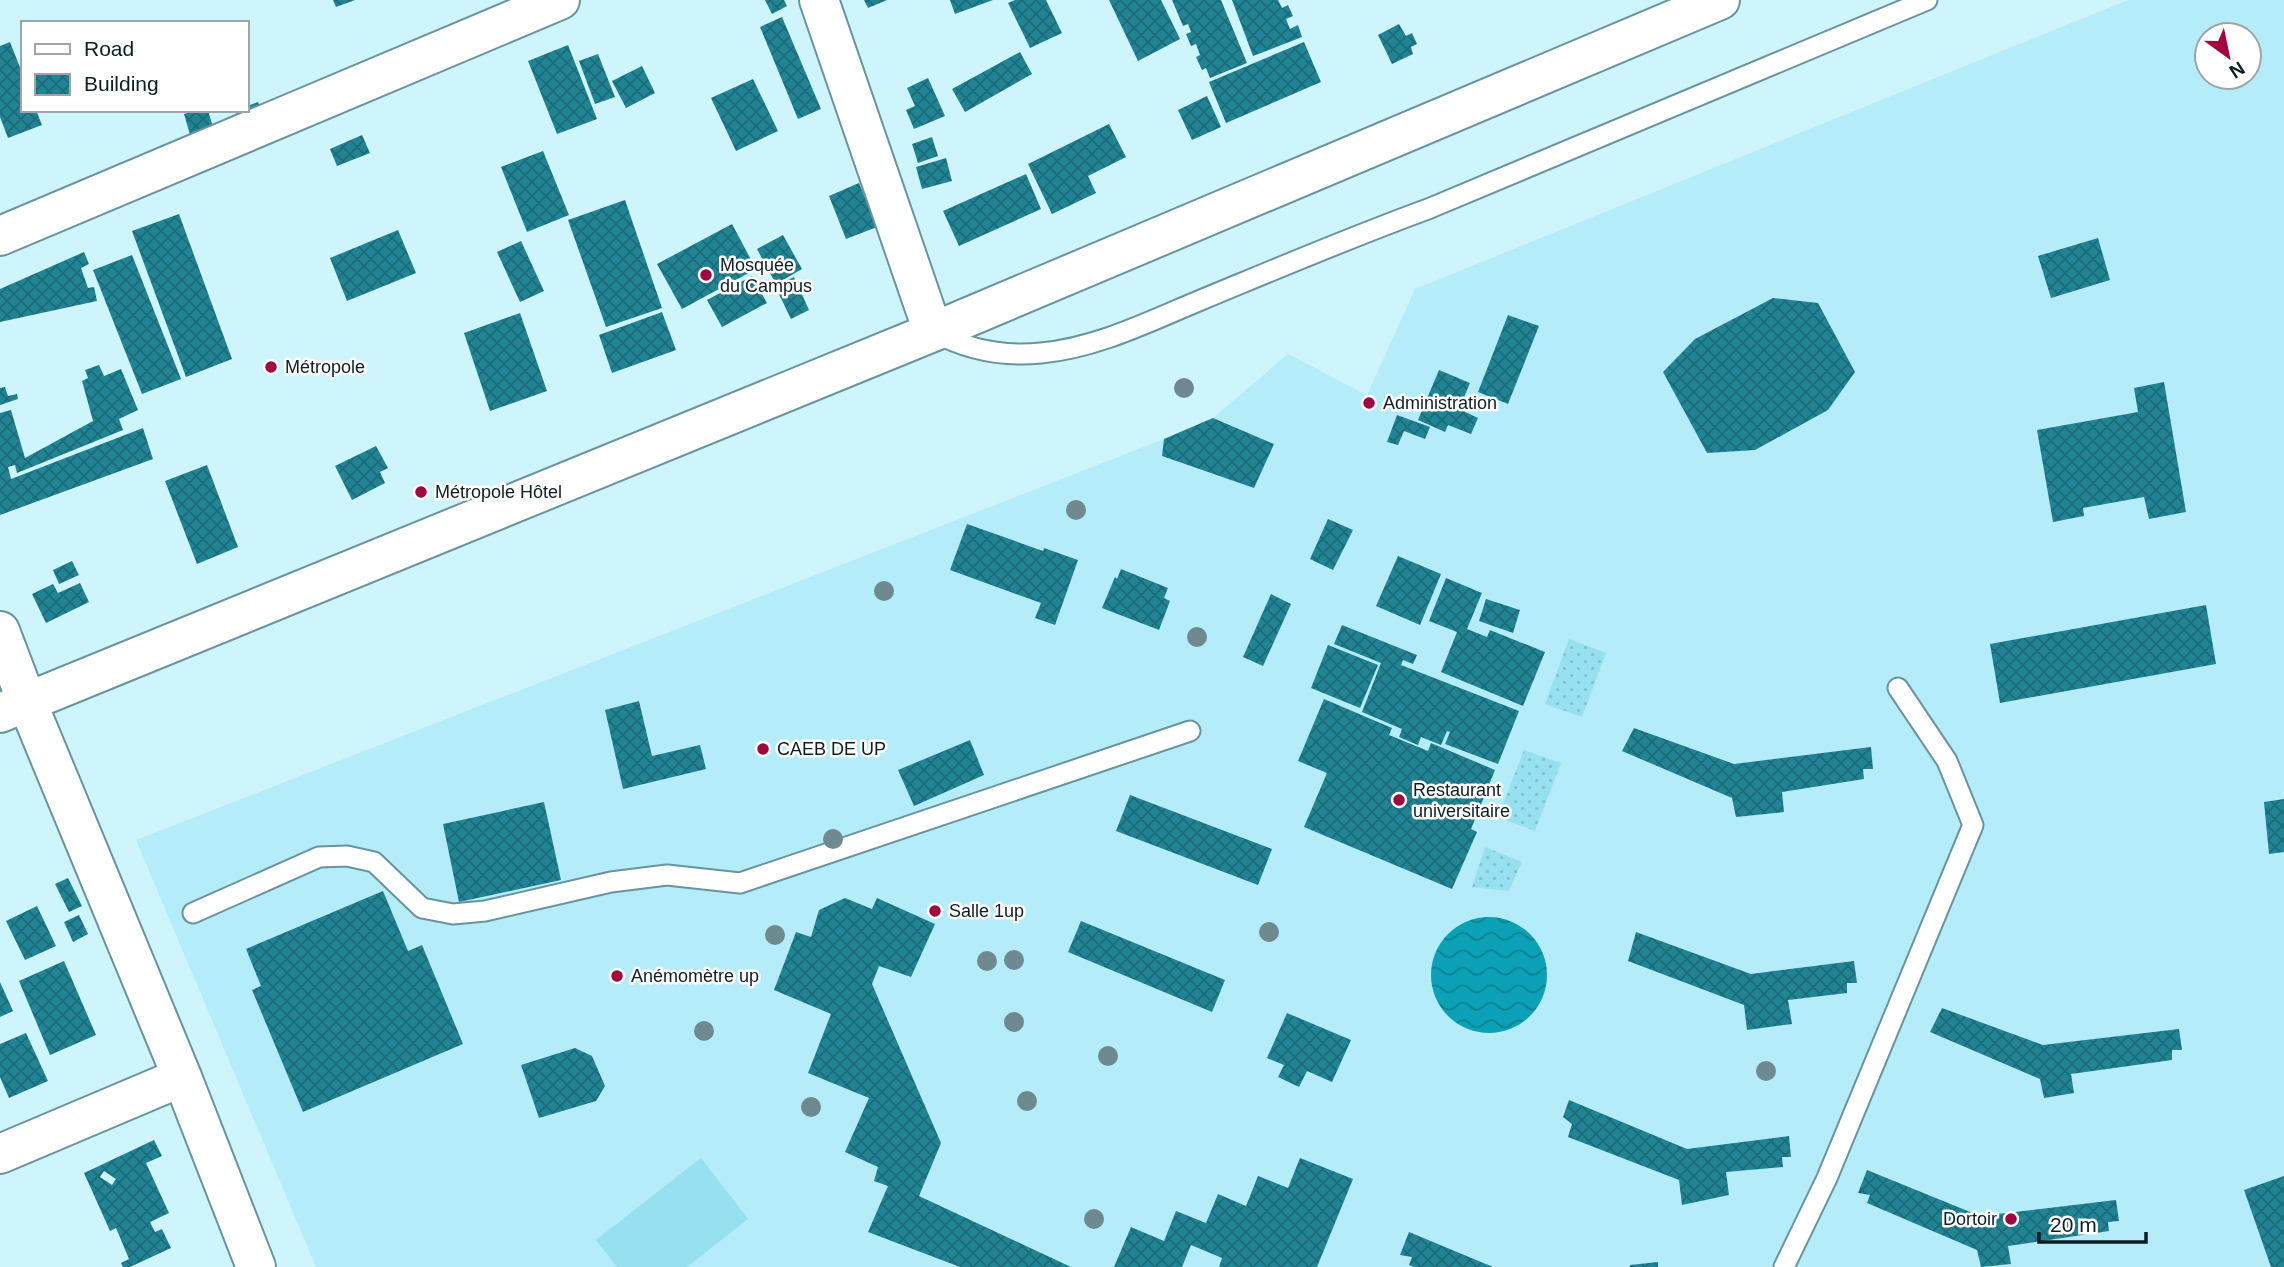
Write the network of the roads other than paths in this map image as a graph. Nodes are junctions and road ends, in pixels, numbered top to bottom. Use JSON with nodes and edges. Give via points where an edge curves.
{"nodes":[{"id":1,"x":560,"y":0,"type":"edge"},
{"id":2,"x":819,"y":0,"type":"edge"},
{"id":3,"x":1720,"y":0,"type":"edge"},
{"id":4,"x":1927,"y":0,"type":"edge"},
{"id":5,"x":0,"y":236,"type":"edge"},
{"id":6,"x":933,"y":332,"type":"junction"},
{"id":7,"x":0,"y":631,"type":"edge"},
{"id":8,"x":1898,"y":688,"type":"dead end"},
{"id":9,"x":13,"y":708,"type":"edge"},
{"id":10,"x":1190,"y":731,"type":"dead end"},
{"id":11,"x":193,"y":913,"type":"dead end"},
{"id":12,"x":182,"y":1077,"type":"junction"},
{"id":13,"x":0,"y":1154,"type":"edge"},
{"id":14,"x":256,"y":1267,"type":"edge"},
{"id":15,"x":1784,"y":1267,"type":"edge"}],
"edges":[{"from":1,"to":5,"type":"street"},
{"from":2,"to":6,"type":"street"},
{"from":3,"to":6,"type":"street"},
{"from":4,"to":6,"type":"lane","via":[[1104,340],[1041,353],[989,353],[955,344]]},
{"from":6,"to":9,"type":"street"},
{"from":7,"to":9,"type":"street"},
{"from":8,"to":15,"type":"lane","via":[[1947,761],[1973,825],[1827,1178]]},
{"from":9,"to":12,"type":"street"},
{"from":10,"to":11,"type":"lane","via":[[740,883],[667,875],[453,914],[422,908],[374,862],[347,856],[319,857]]},
{"from":12,"to":13,"type":"street"},
{"from":12,"to":14,"type":"street"}]}
